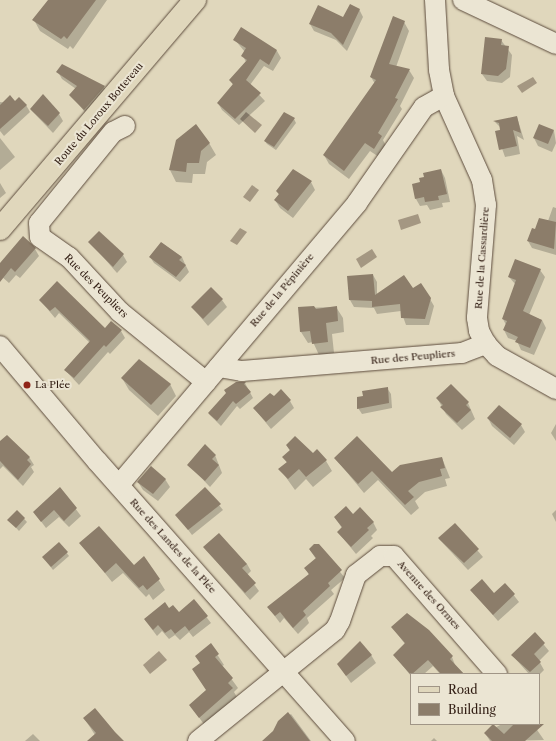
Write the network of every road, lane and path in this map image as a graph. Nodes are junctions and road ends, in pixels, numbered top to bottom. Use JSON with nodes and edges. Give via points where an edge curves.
{"nodes":[{"id":1,"x":195,"y":0,"type":"edge"},
{"id":2,"x":435,"y":0,"type":"edge"},
{"id":3,"x":463,"y":0,"type":"edge"},
{"id":4,"x":556,"y":44,"type":"edge"},
{"id":5,"x":444,"y":96,"type":"junction"},
{"id":6,"x":125,"y":126,"type":"dead end"},
{"id":7,"x":1,"y":229,"type":"edge"},
{"id":8,"x":486,"y":344,"type":"junction"},
{"id":9,"x":1,"y":348,"type":"edge"},
{"id":10,"x":219,"y":367,"type":"junction"},
{"id":11,"x":206,"y":382,"type":"junction"},
{"id":12,"x":556,"y":389,"type":"edge"},
{"id":13,"x":119,"y":485,"type":"junction"},
{"id":14,"x":284,"y":673,"type":"junction"},
{"id":15,"x":495,"y":673,"type":"edge"},
{"id":16,"x":198,"y":741,"type":"edge"},
{"id":17,"x":345,"y":741,"type":"edge"}],
"edges":[{"from":1,"to":7,"type":"main road","name":"Route du Loroux Bottereau"},
{"from":2,"to":5,"type":"street","name":"Rue de la Cassardière","via":[[439,70]]},
{"from":3,"to":4,"type":"street"},
{"from":5,"to":8,"type":"street","name":"Rue de la Cassardière","via":[[482,180],[486,205],[477,318]]},
{"from":5,"to":10,"type":"street","name":"Rue de la Pépinière","via":[[424,107],[357,203]]},
{"from":6,"to":11,"type":"street","name":"Rue des Peupliers","via":[[113,132],[39,223],[40,236],[69,257],[120,312]]},
{"from":8,"to":10,"type":"street","name":"Rue des Peupliers","via":[[454,354],[242,371]]},
{"from":8,"to":12,"type":"street","name":"Rue de la Cassardière","via":[[497,356]]},
{"from":9,"to":13,"type":"street","name":"Rue des Landes de la Plée"},
{"from":10,"to":11,"type":"street","name":"Rue de la Pépinière"},
{"from":11,"to":13,"type":"street","name":"Rue de la Pépinière"},
{"from":13,"to":14,"type":"street","name":"Rue des Landes de la Plée"},
{"from":14,"to":15,"type":"street","name":"Avenue des Ormes","via":[[334,630],[340,621],[356,576],[374,558],[387,555],[394,556]]},
{"from":14,"to":16,"type":"street","name":"Avenue des Ormes"},
{"from":14,"to":17,"type":"street","name":"Rue des Landes de la Plée"}]}
